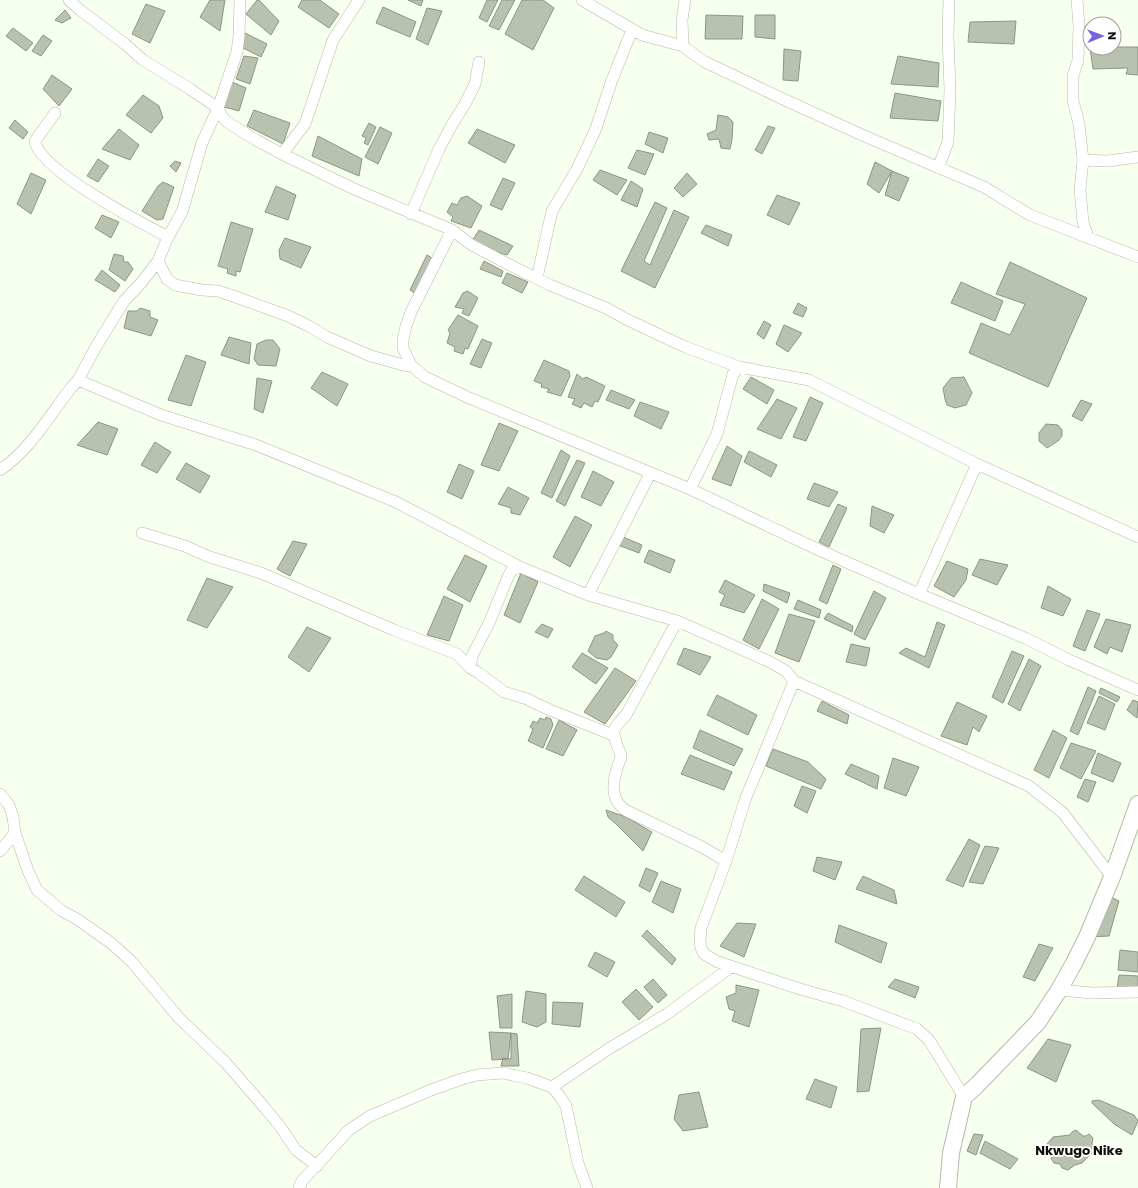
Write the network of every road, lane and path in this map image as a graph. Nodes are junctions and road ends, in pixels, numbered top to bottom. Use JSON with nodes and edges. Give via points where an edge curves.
{"nodes":[{"id":1,"x":69,"y":0,"type":"edge"},
{"id":2,"x":240,"y":0,"type":"edge"},
{"id":3,"x":359,"y":0,"type":"edge"},
{"id":4,"x":582,"y":0,"type":"edge"},
{"id":5,"x":685,"y":0,"type":"edge"},
{"id":6,"x":949,"y":0,"type":"edge"},
{"id":7,"x":1077,"y":0,"type":"edge"},
{"id":8,"x":632,"y":30,"type":"junction"},
{"id":9,"x":683,"y":46,"type":"junction"},
{"id":10,"x":479,"y":62,"type":"dead end"},
{"id":11,"x":218,"y":108,"type":"junction"},
{"id":12,"x":55,"y":113,"type":"dead end"},
{"id":13,"x":282,"y":154,"type":"junction"},
{"id":14,"x":1138,"y":157,"type":"edge"},
{"id":15,"x":1083,"y":160,"type":"junction"},
{"id":16,"x":938,"y":168,"type":"junction"},
{"id":17,"x":411,"y":214,"type":"junction"},
{"id":18,"x":452,"y":230,"type":"junction"},
{"id":19,"x":168,"y":237,"type":"junction"},
{"id":20,"x":1088,"y":237,"type":"junction"},
{"id":21,"x":1138,"y":257,"type":"edge"},
{"id":22,"x":158,"y":261,"type":"junction"},
{"id":23,"x":537,"y":278,"type":"junction"},
{"id":24,"x":411,"y":365,"type":"junction"},
{"id":25,"x":739,"y":368,"type":"junction"},
{"id":26,"x":78,"y":380,"type":"junction"},
{"id":27,"x":977,"y":464,"type":"junction"},
{"id":28,"x":0,"y":470,"type":"edge"},
{"id":29,"x":650,"y":474,"type":"junction"},
{"id":30,"x":690,"y":489,"type":"junction"},
{"id":31,"x":142,"y":533,"type":"dead end"},
{"id":32,"x":1138,"y":537,"type":"edge"},
{"id":33,"x":520,"y":567,"type":"junction"},
{"id":34,"x":919,"y":594,"type":"junction"},
{"id":35,"x":588,"y":595,"type":"junction"},
{"id":36,"x":677,"y":621,"type":"junction"},
{"id":37,"x":470,"y":668,"type":"junction"},
{"id":38,"x":794,"y":681,"type":"junction"},
{"id":39,"x":1138,"y":690,"type":"edge"},
{"id":40,"x":613,"y":735,"type":"junction"},
{"id":41,"x":0,"y":794,"type":"edge"},
{"id":42,"x":1138,"y":804,"type":"edge"},
{"id":43,"x":15,"y":833,"type":"junction"},
{"id":44,"x":0,"y":851,"type":"edge"},
{"id":45,"x":726,"y":861,"type":"junction"},
{"id":46,"x":1112,"y":877,"type":"junction"},
{"id":47,"x":731,"y":967,"type":"junction"},
{"id":48,"x":1059,"y":990,"type":"junction"},
{"id":49,"x":1138,"y":992,"type":"edge"},
{"id":50,"x":552,"y":1087,"type":"junction"},
{"id":51,"x":964,"y":1097,"type":"junction"},
{"id":52,"x":317,"y":1166,"type":"junction"},
{"id":53,"x":299,"y":1188,"type":"edge"},
{"id":54,"x":587,"y":1188,"type":"edge"},
{"id":55,"x":948,"y":1188,"type":"edge"}],
"edges":[{"from":1,"to":11,"type":"street","via":[[143,60]]},
{"from":2,"to":11,"type":"street","via":[[237,52]]},
{"from":3,"to":13,"type":"street","via":[[333,40],[305,124]]},
{"from":4,"to":8,"type":"street"},
{"from":5,"to":9,"type":"street","via":[[682,20]]},
{"from":6,"to":16,"type":"street","via":[[948,142]]},
{"from":7,"to":15,"type":"street","via":[[1078,60],[1073,76],[1072,101],[1079,124]]},
{"from":8,"to":9,"type":"street"},
{"from":8,"to":23,"type":"street","via":[[594,131],[577,169],[552,211]]},
{"from":9,"to":16,"type":"street","via":[[704,61],[776,96]]},
{"from":10,"to":17,"type":"street","via":[[474,84],[443,143]]},
{"from":11,"to":13,"type":"street","via":[[227,122]]},
{"from":11,"to":19,"type":"street","via":[[202,144],[182,212]]},
{"from":12,"to":19,"type":"street","via":[[35,141],[41,154],[73,182]]},
{"from":13,"to":17,"type":"street"},
{"from":14,"to":15,"type":"street","via":[[1108,161]]},
{"from":15,"to":20,"type":"street","via":[[1080,190]]},
{"from":16,"to":20,"type":"street","via":[[984,187],[1030,215]]},
{"from":17,"to":18,"type":"street"},
{"from":18,"to":23,"type":"street","via":[[470,244]]},
{"from":18,"to":24,"type":"street","via":[[406,326],[403,348]]},
{"from":19,"to":22,"type":"street"},
{"from":20,"to":21,"type":"street"},
{"from":22,"to":24,"type":"street","via":[[167,279],[175,285],[218,291],[236,297],[288,316],[371,356]]},
{"from":22,"to":26,"type":"street","via":[[124,301]]},
{"from":23,"to":25,"type":"street","via":[[683,346]]},
{"from":24,"to":29,"type":"street","via":[[425,377],[467,398]]},
{"from":25,"to":27,"type":"street","via":[[809,380]]},
{"from":25,"to":30,"type":"street","via":[[733,374],[717,434]]},
{"from":26,"to":28,"type":"street","via":[[27,445]]},
{"from":26,"to":33,"type":"street","via":[[161,415],[256,445],[396,502]]},
{"from":27,"to":32,"type":"street"},
{"from":27,"to":34,"type":"street"},
{"from":29,"to":30,"type":"street"},
{"from":29,"to":35,"type":"street"},
{"from":30,"to":34,"type":"street"},
{"from":31,"to":37,"type":"street","via":[[261,573],[457,654]]},
{"from":33,"to":35,"type":"street"},
{"from":33,"to":37,"type":"street","via":[[512,570],[505,582],[489,623],[472,656]]},
{"from":34,"to":39,"type":"street","via":[[1025,638]]},
{"from":35,"to":36,"type":"street"},
{"from":36,"to":38,"type":"street","via":[[768,661],[786,671]]},
{"from":36,"to":40,"type":"street","via":[[626,715],[615,727]]},
{"from":37,"to":40,"type":"street","via":[[504,692]]},
{"from":38,"to":45,"type":"street","via":[[745,800]]},
{"from":38,"to":46,"type":"street","via":[[1029,786],[1063,813]]},
{"from":40,"to":45,"type":"street","via":[[621,756],[615,774],[614,793],[618,805]]},
{"from":41,"to":43,"type":"street","via":[[9,805]]},
{"from":42,"to":46,"type":"street"},
{"from":43,"to":44,"type":"street"},
{"from":43,"to":52,"type":"street","via":[[37,890],[62,911],[112,943],[132,962],[179,1018],[226,1063],[279,1125],[296,1150]]},
{"from":45,"to":47,"type":"street","via":[[700,928],[700,941],[704,954]]},
{"from":46,"to":48,"type":"street","via":[[1087,937]]},
{"from":47,"to":50,"type":"street","via":[[667,1014]]},
{"from":47,"to":51,"type":"street","via":[[843,1001],[917,1029],[929,1040]]},
{"from":48,"to":49,"type":"street","via":[[1092,993]]},
{"from":48,"to":51,"type":"street","via":[[1038,1022]]},
{"from":50,"to":52,"type":"street","via":[[503,1073],[462,1079],[370,1116],[349,1130]]},
{"from":50,"to":54,"type":"street","via":[[566,1106],[578,1163]]},
{"from":51,"to":55,"type":"street","via":[[950,1153]]},
{"from":52,"to":53,"type":"street","via":[[302,1180]]}]}
